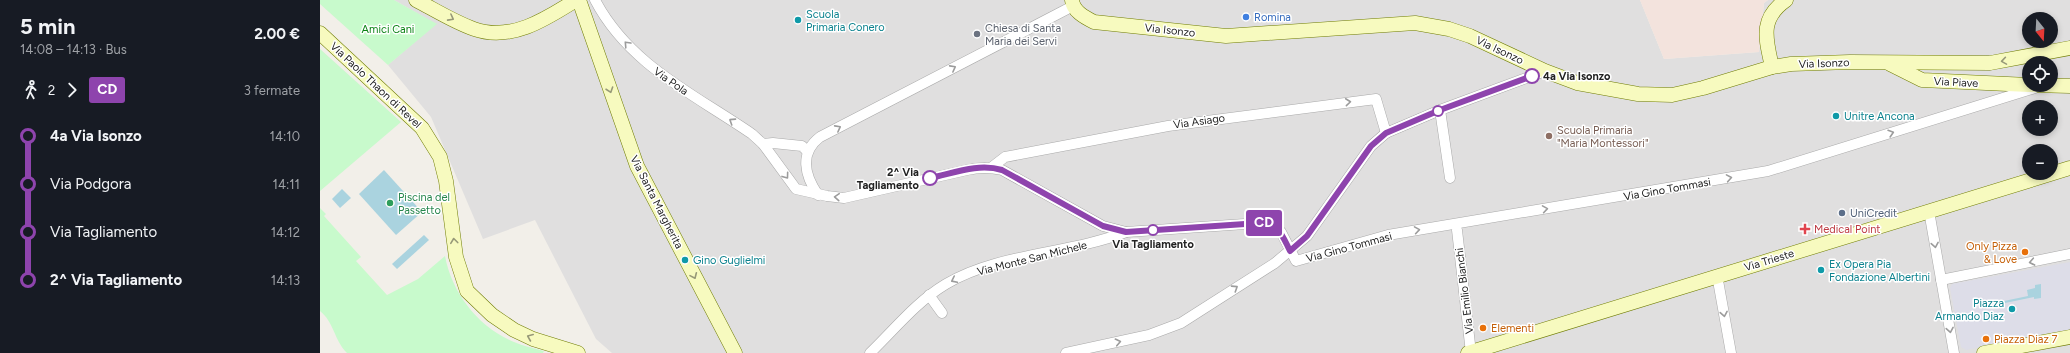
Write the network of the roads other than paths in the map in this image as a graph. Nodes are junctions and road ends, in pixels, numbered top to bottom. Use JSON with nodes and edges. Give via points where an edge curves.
{"nodes":[{"id":1,"x":416,"y":0,"type":"edge"},
{"id":2,"x":577,"y":0,"type":"edge"},
{"id":3,"x":595,"y":0,"type":"edge"},
{"id":4,"x":1786,"y":0,"type":"edge"},
{"id":5,"x":1072,"y":3,"type":"edge"},
{"id":6,"x":320,"y":33,"type":"edge"},
{"id":7,"x":2070,"y":48,"type":"edge"},
{"id":8,"x":1887,"y":62,"type":"junction"},
{"id":9,"x":1923,"y":63,"type":"junction"},
{"id":10,"x":1772,"y":67,"type":"junction"},
{"id":11,"x":1545,"y":71,"type":"junction"},
{"id":12,"x":1922,"y":80,"type":"junction"},
{"id":13,"x":2022,"y":84,"type":"edge"},
{"id":14,"x":2058,"y":86,"type":"edge"},
{"id":15,"x":2070,"y":86,"type":"edge"},
{"id":16,"x":2022,"y":89,"type":"edge"},
{"id":17,"x":1440,"y":110,"type":"junction"},
{"id":18,"x":1386,"y":133,"type":"junction"},
{"id":19,"x":763,"y":144,"type":"junction"},
{"id":20,"x":807,"y":151,"type":"junction"},
{"id":21,"x":992,"y":167,"type":"junction"},
{"id":22,"x":2070,"y":168,"type":"edge"},
{"id":23,"x":1450,"y":178,"type":"dead end"},
{"id":24,"x":818,"y":195,"type":"junction"},
{"id":25,"x":1930,"y":211,"type":"junction"},
{"id":26,"x":1457,"y":230,"type":"dead end"},
{"id":27,"x":1126,"y":232,"type":"junction"},
{"id":28,"x":1290,"y":251,"type":"junction"},
{"id":29,"x":2070,"y":254,"type":"edge"},
{"id":30,"x":1717,"y":275,"type":"junction"},
{"id":31,"x":1941,"y":280,"type":"junction"},
{"id":32,"x":929,"y":295,"type":"junction"},
{"id":33,"x":942,"y":313,"type":"dead end"},
{"id":34,"x":2070,"y":337,"type":"edge"},
{"id":35,"x":573,"y":351,"type":"edge"},
{"id":36,"x":735,"y":353,"type":"edge"},
{"id":37,"x":870,"y":353,"type":"edge"},
{"id":38,"x":1066,"y":353,"type":"edge"},
{"id":39,"x":1470,"y":353,"type":"edge"},
{"id":40,"x":1731,"y":353,"type":"edge"},
{"id":41,"x":1954,"y":353,"type":"edge"},
{"id":42,"x":1984,"y":353,"type":"edge"}],
"edges":[{"from":1,"to":2,"type":"street","one_way":true,"via":[[470,27],[495,33],[522,29],[546,19]]},
{"from":2,"to":36,"type":"street","name":"Via Santa Margherita","one_way":true,"via":[[638,166]]},
{"from":19,"to":3,"type":"street","name":"Via Pola","one_way":true,"via":[[736,123],[675,86],[640,58],[624,41]]},
{"from":4,"to":10,"type":"street","via":[[1770,17],[1766,30]]},
{"from":5,"to":11,"type":"street","name":"Via Isonzo","via":[[1080,14],[1094,22],[1226,36],[1415,23],[1470,36]]},
{"from":20,"to":5,"type":"street","one_way":true,"via":[[820,137]]},
{"from":35,"to":6,"type":"street","name":"Via Paolo Thaon di Revel","one_way":true,"via":[[533,339],[514,330],[492,315],[467,291],[456,257],[446,181],[440,157],[422,128]]},
{"from":7,"to":9,"type":"street","name":"Via Isonzo","one_way":true,"via":[[1990,63]]},
{"from":8,"to":9,"type":"street","name":"Via Isonzo"},
{"from":8,"to":10,"type":"street","name":"Via Isonzo","via":[[1814,63]]},
{"from":8,"to":12,"type":"street","name":"Via Piave"},
{"from":9,"to":12,"type":"street","via":[[1916,71]]},
{"from":10,"to":11,"type":"street","name":"Via Isonzo","via":[[1709,87],[1672,95],[1609,90],[1577,83]]},
{"from":11,"to":17,"type":"street"},
{"from":12,"to":13,"type":"street","name":"Via Piave"},
{"from":14,"to":15,"type":"street","name":"Via Piave"},
{"from":28,"to":16,"type":"street","name":"Via Gino Tommasi","one_way":true,"via":[[1296,261],[1388,235],[1768,171]]},
{"from":17,"to":18,"type":"street"},
{"from":17,"to":23,"type":"street"},
{"from":21,"to":18,"type":"street","name":"Via Asiago","one_way":true,"via":[[1005,157],[1168,126],[1376,99]]},
{"from":18,"to":28,"type":"street","via":[[1371,146],[1307,236]]},
{"from":19,"to":20,"type":"street","via":[[802,146]]},
{"from":19,"to":24,"type":"street","one_way":true,"via":[[796,189]]},
{"from":20,"to":24,"type":"street","via":[[809,180]]},
{"from":21,"to":24,"type":"street","one_way":true,"via":[[974,168],[844,198]]},
{"from":21,"to":27,"type":"street","via":[[1002,170],[1103,226]]},
{"from":22,"to":25,"type":"street","name":"Via Trieste"},
{"from":25,"to":30,"type":"street","name":"Via Trieste"},
{"from":25,"to":31,"type":"street","one_way":true},
{"from":26,"to":39,"type":"street","name":"Via Emilio Bianchi"},
{"from":27,"to":28,"type":"street","via":[[1260,223],[1273,225],[1281,232]]},
{"from":27,"to":32,"type":"street","name":"Via Monte San Michele","one_way":true,"via":[[968,274]]},
{"from":38,"to":28,"type":"street","one_way":true,"via":[[1149,335],[1181,323]]},
{"from":29,"to":31,"type":"street","one_way":true},
{"from":30,"to":39,"type":"street","name":"Via Trieste"},
{"from":30,"to":40,"type":"street","one_way":true},
{"from":31,"to":41,"type":"street","one_way":true},
{"from":32,"to":33,"type":"street"},
{"from":32,"to":37,"type":"street","name":"Via Monte San Michele"},
{"from":34,"to":42,"type":"street"}]}
